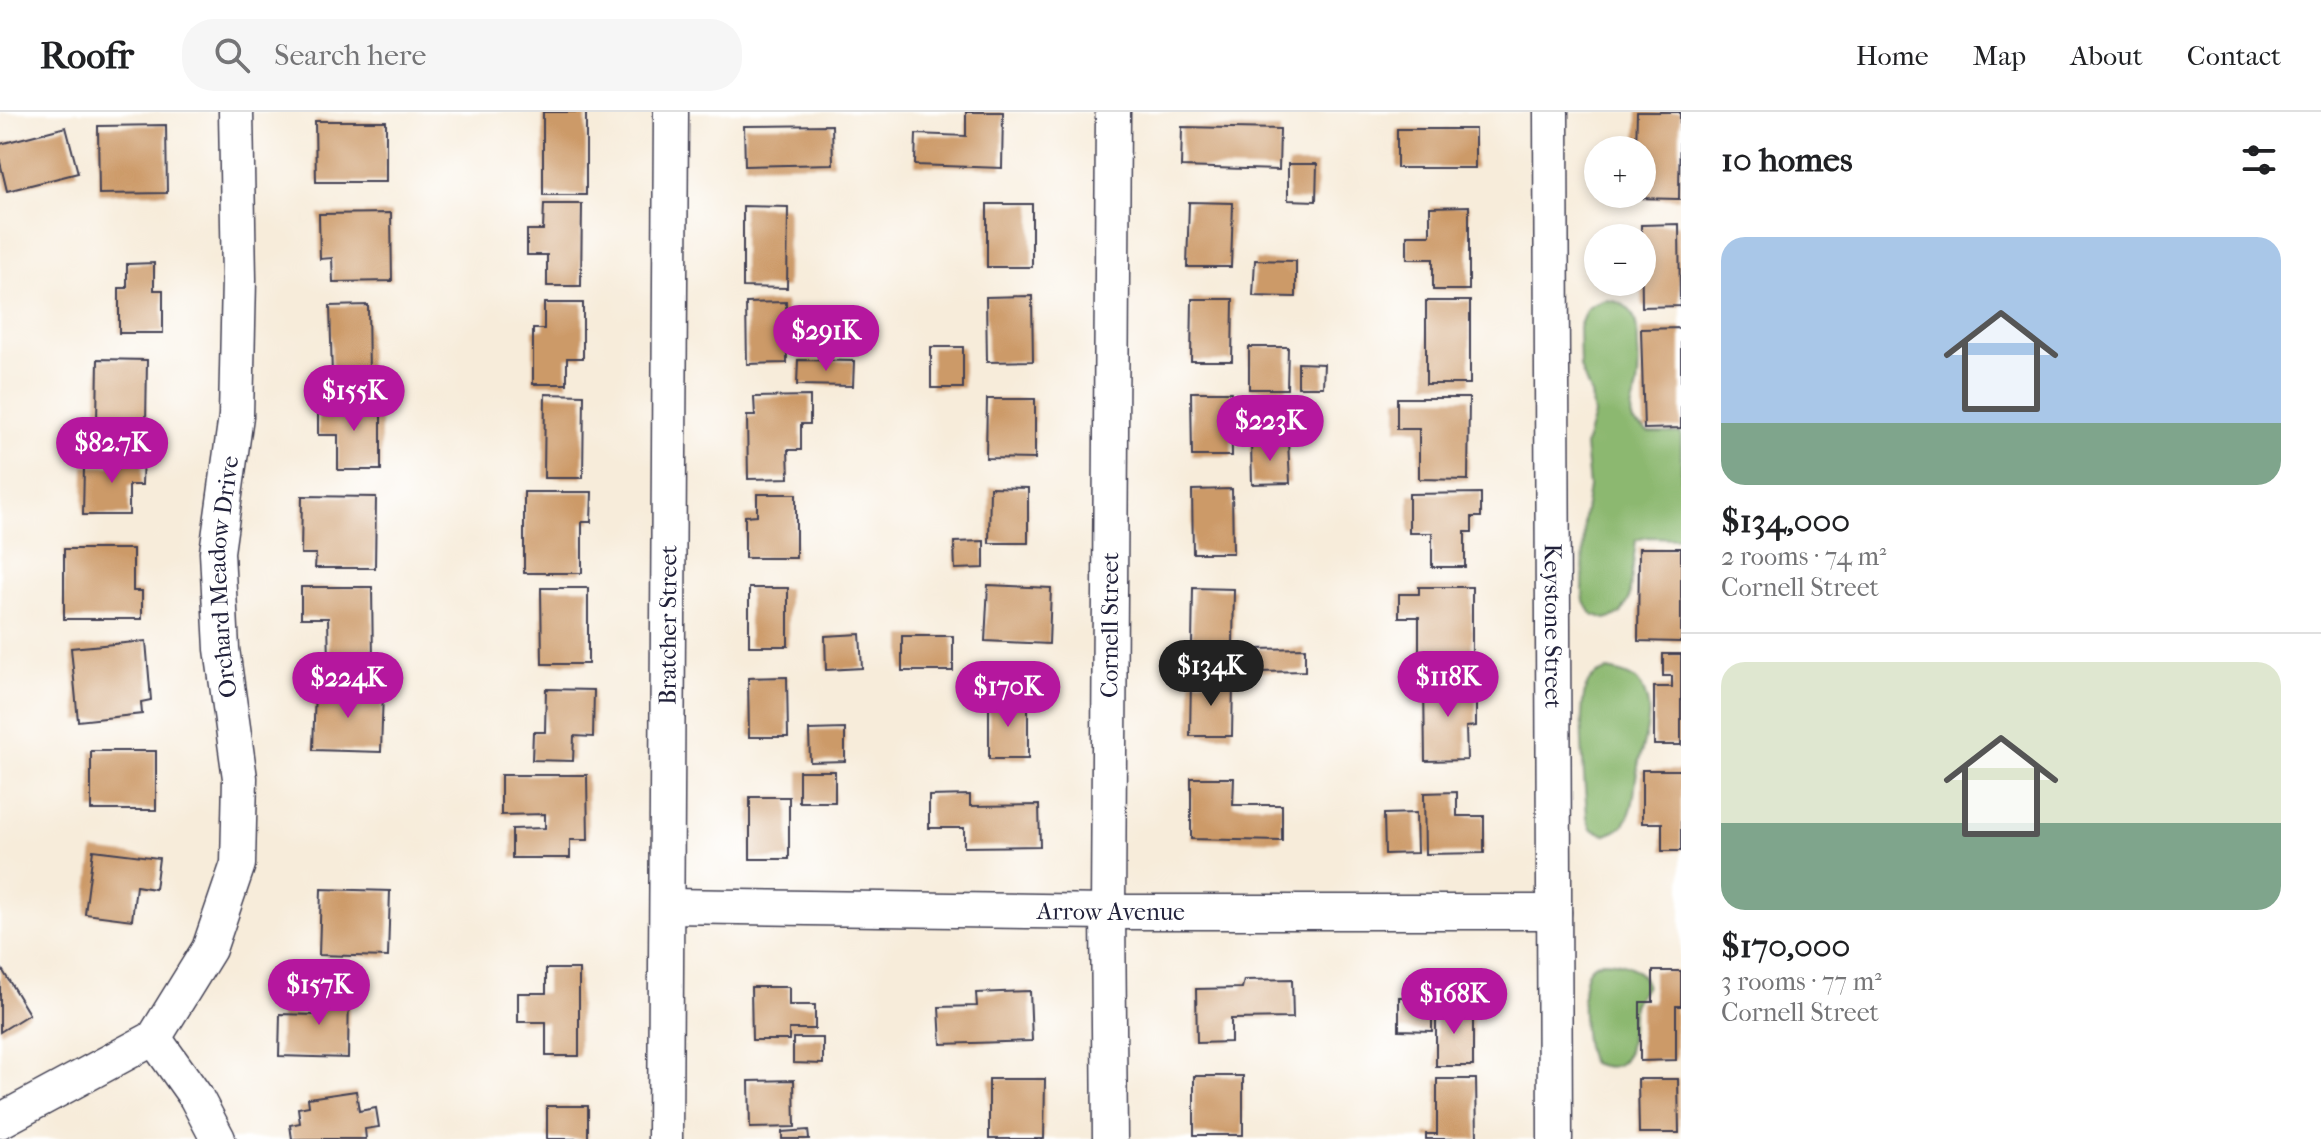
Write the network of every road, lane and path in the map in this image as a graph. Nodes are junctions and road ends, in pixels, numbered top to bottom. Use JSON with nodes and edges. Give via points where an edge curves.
{"nodes":[{"id":1,"x":236,"y":112,"type":"edge"},
{"id":2,"x":671,"y":112,"type":"edge"},
{"id":3,"x":1113,"y":112,"type":"edge"},
{"id":4,"x":1551,"y":112,"type":"edge"},
{"id":5,"x":667,"y":906,"type":"junction"},
{"id":6,"x":1108,"y":912,"type":"junction"},
{"id":7,"x":1554,"y":912,"type":"junction"},
{"id":8,"x":154,"y":1038,"type":"junction"},
{"id":9,"x":0,"y":1121,"type":"edge"},
{"id":10,"x":218,"y":1139,"type":"edge"},
{"id":11,"x":665,"y":1139,"type":"edge"},
{"id":12,"x":1110,"y":1139,"type":"edge"},
{"id":13,"x":1555,"y":1139,"type":"edge"}],
"edges":[{"from":1,"to":8,"type":"street","name":"Orchard Meadow Drive","via":[[236,416],[217,552],[222,649],[240,778],[238,864],[209,949]]},
{"from":2,"to":5,"type":"street","name":"Bratcher Street"},
{"from":3,"to":6,"type":"street","name":"Cornell Street"},
{"from":4,"to":7,"type":"street","name":"Keystone Street"},
{"from":5,"to":6,"type":"street","name":"Arrow Avenue"},
{"from":5,"to":11,"type":"street","name":"Bratcher Street"},
{"from":6,"to":7,"type":"street","name":"Arrow Avenue"},
{"from":6,"to":12,"type":"street","name":"Cornell Street"},
{"from":7,"to":13,"type":"street","name":"Keystone Street"},
{"from":8,"to":9,"type":"street","name":"Orchard Meadow Drive"},
{"from":8,"to":10,"type":"street"}]}
